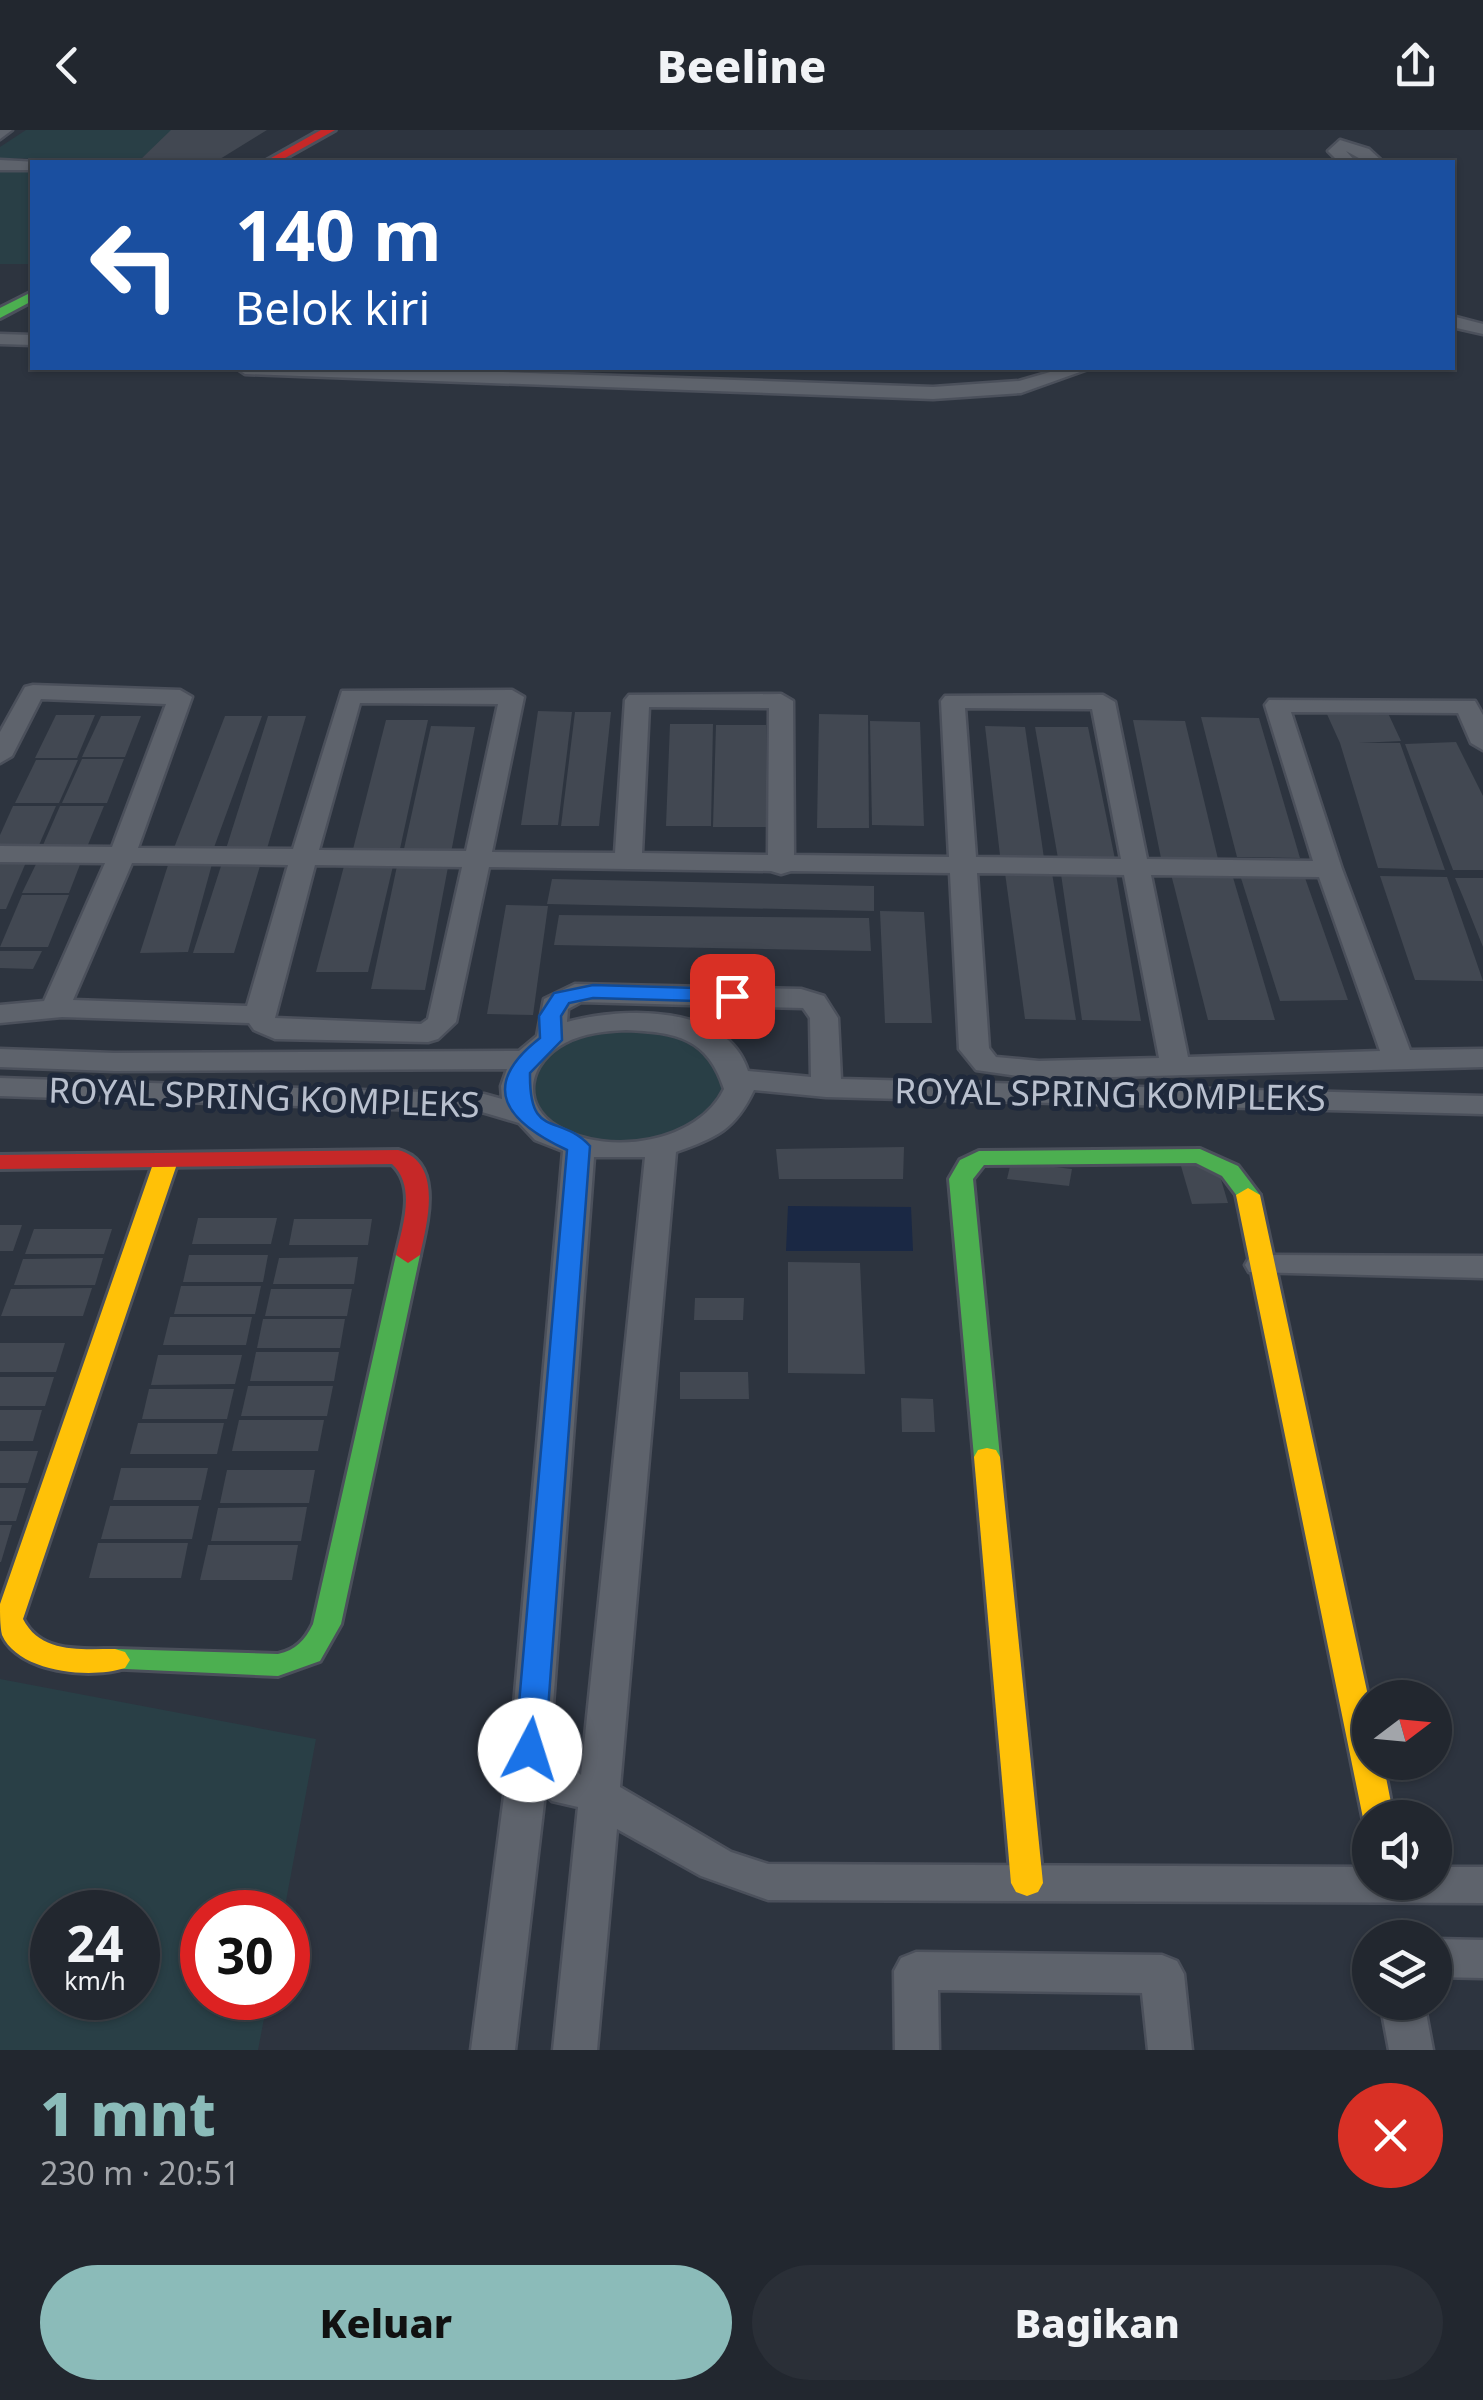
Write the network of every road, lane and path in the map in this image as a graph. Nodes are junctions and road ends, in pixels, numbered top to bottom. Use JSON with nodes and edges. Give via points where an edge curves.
{"nodes":[{"id":1,"x":338,"y":134,"type":"edge"},
{"id":2,"x":275,"y":160,"type":"edge"},
{"id":3,"x":308,"y":160,"type":"edge"},
{"id":4,"x":1346,"y":160,"type":"edge"},
{"id":5,"x":1374,"y":160,"type":"edge"},
{"id":6,"x":0,"y":165,"type":"edge"},
{"id":7,"x":30,"y":165,"type":"edge"},
{"id":8,"x":30,"y":297,"type":"edge"},
{"id":9,"x":0,"y":314,"type":"edge"},
{"id":10,"x":30,"y":320,"type":"edge"},
{"id":11,"x":1455,"y":321,"type":"edge"},
{"id":12,"x":1483,"y":329,"type":"edge"},
{"id":13,"x":0,"y":338,"type":"edge"},
{"id":14,"x":30,"y":340,"type":"edge"},
{"id":15,"x":0,"y":355,"type":"edge"},
{"id":16,"x":30,"y":356,"type":"edge"},
{"id":17,"x":300,"y":370,"type":"edge"},
{"id":18,"x":578,"y":370,"type":"edge"},
{"id":19,"x":1037,"y":370,"type":"edge"},
{"id":20,"x":1076,"y":370,"type":"edge"},
{"id":21,"x":1483,"y":742,"type":"edge"},
{"id":22,"x":0,"y":756,"type":"edge"},
{"id":23,"x":0,"y":854,"type":"edge"},
{"id":24,"x":122,"y":856,"type":"junction"},
{"id":25,"x":306,"y":857,"type":"junction"},
{"id":26,"x":477,"y":861,"type":"junction"},
{"id":27,"x":628,"y":864,"type":"junction"},
{"id":28,"x":781,"y":866,"type":"junction"},
{"id":29,"x":962,"y":866,"type":"junction"},
{"id":30,"x":1134,"y":866,"type":"junction"},
{"id":31,"x":1329,"y":869,"type":"junction"},
{"id":32,"x":62,"y":1008,"type":"junction"},
{"id":33,"x":135,"y":1013,"type":"junction"},
{"id":34,"x":0,"y":1014,"type":"edge"},
{"id":35,"x":198,"y":1014,"type":"junction"},
{"id":36,"x":259,"y":1015,"type":"junction"},
{"id":37,"x":551,"y":1040,"type":"junction"},
{"id":38,"x":0,"y":1058,"type":"edge"},
{"id":39,"x":1398,"y":1059,"type":"junction"},
{"id":40,"x":1483,"y":1059,"type":"edge"},
{"id":41,"x":526,"y":1060,"type":"junction"},
{"id":42,"x":114,"y":1062,"type":"junction"},
{"id":43,"x":180,"y":1062,"type":"junction"},
{"id":44,"x":1175,"y":1066,"type":"junction"},
{"id":45,"x":737,"y":1079,"type":"junction"},
{"id":46,"x":0,"y":1088,"type":"edge"},
{"id":47,"x":826,"y":1088,"type":"junction"},
{"id":48,"x":1483,"y":1105,"type":"edge"},
{"id":49,"x":526,"y":1116,"type":"junction"},
{"id":50,"x":578,"y":1146,"type":"junction"},
{"id":51,"x":661,"y":1148,"type":"junction"},
{"id":52,"x":166,"y":1161,"type":"junction"},
{"id":53,"x":0,"y":1162,"type":"edge"},
{"id":54,"x":1260,"y":1265,"type":"junction"},
{"id":55,"x":1483,"y":1268,"type":"edge"},
{"id":56,"x":530,"y":1750,"type":"junction"},
{"id":57,"x":599,"y":1794,"type":"junction"},
{"id":58,"x":1375,"y":1800,"type":"edge"},
{"id":59,"x":1027,"y":1883,"type":"junction"},
{"id":60,"x":1352,"y":1883,"type":"edge"},
{"id":61,"x":1452,"y":1884,"type":"edge"},
{"id":62,"x":1483,"y":1885,"type":"edge"},
{"id":63,"x":1452,"y":1958,"type":"edge"},
{"id":64,"x":1483,"y":1959,"type":"edge"},
{"id":65,"x":1405,"y":2020,"type":"edge"},
{"id":66,"x":494,"y":2050,"type":"edge"},
{"id":67,"x":575,"y":2050,"type":"edge"},
{"id":68,"x":917,"y":2050,"type":"edge"},
{"id":69,"x":1170,"y":2050,"type":"edge"},
{"id":70,"x":1411,"y":2050,"type":"edge"}],
"edges":[{"from":1,"to":2,"type":"street"},
{"from":1,"to":3,"type":"street"},
{"from":4,"to":5,"type":"street","via":[[1336,152],[1340,145]]},
{"from":6,"to":7,"type":"street"},
{"from":8,"to":9,"type":"street"},
{"from":10,"to":13,"type":"street"},
{"from":11,"to":12,"type":"street"},
{"from":13,"to":14,"type":"street"},
{"from":15,"to":16,"type":"street"},
{"from":17,"to":20,"type":"street","via":[[933,393],[1021,387]]},
{"from":18,"to":19,"type":"street","via":[[923,381]]},
{"from":21,"to":31,"type":"street","via":[[1467,706],[1277,706]]},
{"from":22,"to":24,"type":"street","via":[[34,692],[180,696]]},
{"from":23,"to":24,"type":"street"},
{"from":24,"to":25,"type":"street"},
{"from":24,"to":32,"type":"street","via":[[58,1001]]},
{"from":25,"to":26,"type":"street"},
{"from":25,"to":26,"type":"street","via":[[350,696],[512,697]]},
{"from":25,"to":36,"type":"street"},
{"from":26,"to":27,"type":"street"},
{"from":26,"to":36,"type":"street","via":[[436,1029],[276,1030]]},
{"from":27,"to":28,"type":"street"},
{"from":27,"to":28,"type":"street","via":[[637,700],[762,701],[781,702]]},
{"from":28,"to":29,"type":"street"},
{"from":29,"to":30,"type":"street"},
{"from":29,"to":30,"type":"street","via":[[953,701],[1103,702]]},
{"from":29,"to":44,"type":"street","via":[[978,1057],[1000,1068]]},
{"from":30,"to":31,"type":"street"},
{"from":30,"to":44,"type":"street"},
{"from":31,"to":39,"type":"street"},
{"from":32,"to":33,"type":"street"},
{"from":32,"to":34,"type":"street"},
{"from":33,"to":35,"type":"street"},
{"from":33,"to":42,"type":"street"},
{"from":35,"to":36,"type":"street"},
{"from":35,"to":43,"type":"street"},
{"from":37,"to":41,"type":"street"},
{"from":37,"to":45,"type":"street","via":[[606,1022],[666,1025],[715,1046]]},
{"from":37,"to":47,"type":"street","via":[[554,1005],[574,993],[801,998],[814,1002],[824,1018]]},
{"from":38,"to":42,"type":"street","name":"ROYAL SPRING KOMPLEKS"},
{"from":39,"to":40,"type":"street"},
{"from":39,"to":44,"type":"street"},
{"from":41,"to":43,"type":"street","name":"ROYAL SPRING KOMPLEKS"},
{"from":41,"to":49,"type":"street","via":[[516,1088]]},
{"from":42,"to":43,"type":"street","name":"ROYAL SPRING KOMPLEKS"},
{"from":45,"to":47,"type":"street","name":"ROYAL SPRING KOMPLEKS"},
{"from":45,"to":51,"type":"street","via":[[733,1103],[713,1126]]},
{"from":46,"to":49,"type":"street","name":"ROYAL SPRING KOMPLEKS","via":[[484,1104]]},
{"from":47,"to":48,"type":"street","name":"ROYAL SPRING KOMPLEKS"},
{"from":49,"to":50,"type":"street"},
{"from":50,"to":51,"type":"street"},
{"from":50,"to":56,"type":"street"},
{"from":51,"to":57,"type":"street"},
{"from":52,"to":52,"type":"street","via":[[398,1158],[414,1169],[413,1233],[327,1624],[317,1648],[301,1661],[57,1658],[32,1654],[14,1640],[9,1619]]},
{"from":52,"to":53,"type":"street"},
{"from":54,"to":55,"type":"street"},
{"from":54,"to":58,"type":"street"},
{"from":54,"to":59,"type":"street","via":[[1242,1181],[1200,1156],[980,1158],[962,1180]]},
{"from":56,"to":57,"type":"street","via":[[566,1789]]},
{"from":56,"to":66,"type":"street"},
{"from":57,"to":59,"type":"street","via":[[716,1864],[768,1882]]},
{"from":57,"to":67,"type":"street"},
{"from":59,"to":60,"type":"street"},
{"from":61,"to":62,"type":"street"},
{"from":63,"to":64,"type":"street"},
{"from":65,"to":70,"type":"street"},
{"from":68,"to":69,"type":"street","via":[[916,1972],[1162,1974]]}]}
